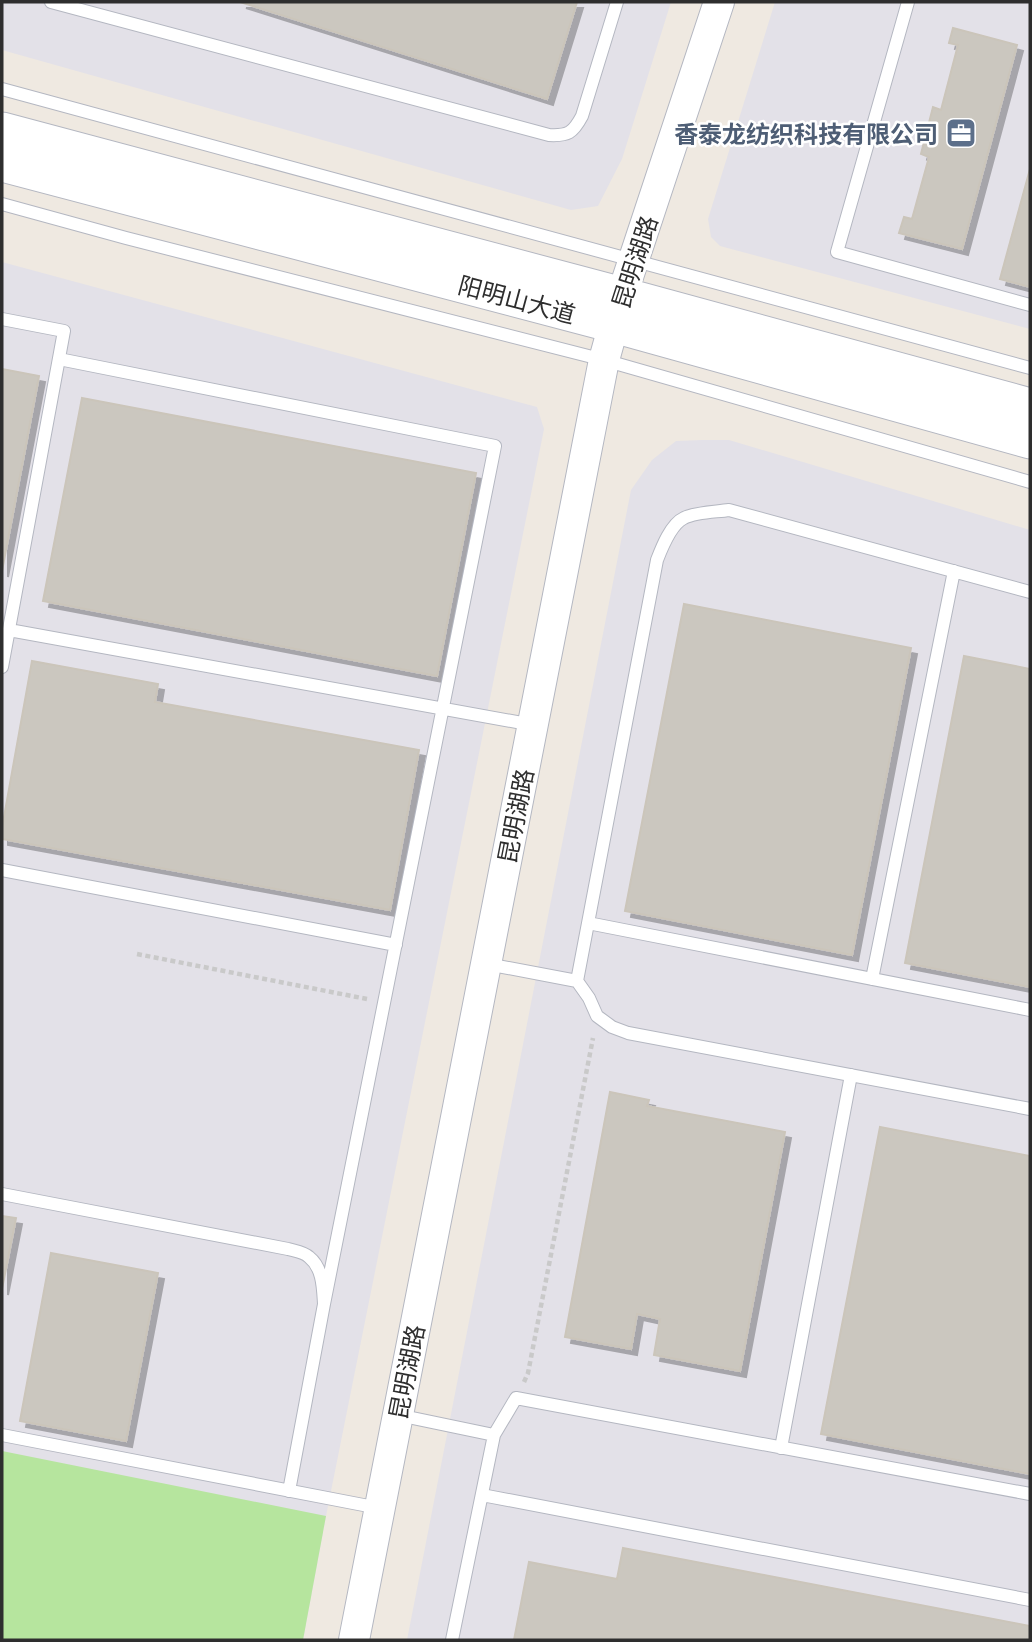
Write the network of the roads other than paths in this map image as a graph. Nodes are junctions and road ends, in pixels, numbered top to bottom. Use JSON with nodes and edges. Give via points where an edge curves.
{"nodes":[{"id":1,"x":51,"y":2,"type":"edge"},
{"id":2,"x":617,"y":2,"type":"edge"},
{"id":3,"x":719,"y":2,"type":"edge"},
{"id":4,"x":908,"y":2,"type":"edge"},
{"id":5,"x":2,"y":89,"type":"edge"},
{"id":6,"x":2,"y":130,"type":"edge"},
{"id":7,"x":2,"y":164,"type":"edge"},
{"id":8,"x":2,"y":204,"type":"edge"},
{"id":9,"x":634,"y":261,"type":"junction"},
{"id":10,"x":1030,"y":305,"type":"edge"},
{"id":11,"x":618,"y":310,"type":"junction"},
{"id":12,"x":2,"y":319,"type":"edge"},
{"id":13,"x":59,"y":359,"type":"junction"},
{"id":14,"x":604,"y":360,"type":"junction"},
{"id":15,"x":1030,"y":368,"type":"edge"},
{"id":16,"x":1030,"y":407,"type":"edge"},
{"id":17,"x":1030,"y":441,"type":"edge"},
{"id":18,"x":1030,"y":482,"type":"edge"},
{"id":19,"x":954,"y":571,"type":"junction"},
{"id":20,"x":1030,"y":592,"type":"edge"},
{"id":21,"x":9,"y":630,"type":"junction"},
{"id":22,"x":2,"y":667,"type":"edge"},
{"id":23,"x":443,"y":708,"type":"junction"},
{"id":24,"x":533,"y":725,"type":"junction"},
{"id":25,"x":2,"y":870,"type":"edge"},
{"id":26,"x":588,"y":923,"type":"junction"},
{"id":27,"x":396,"y":945,"type":"junction"},
{"id":28,"x":486,"y":964,"type":"junction"},
{"id":29,"x":872,"y":979,"type":"junction"},
{"id":30,"x":577,"y":981,"type":"junction"},
{"id":31,"x":1030,"y":1010,"type":"edge"},
{"id":32,"x":851,"y":1076,"type":"junction"},
{"id":33,"x":1030,"y":1109,"type":"edge"},
{"id":34,"x":2,"y":1194,"type":"edge"},
{"id":35,"x":324,"y":1304,"type":"junction"},
{"id":36,"x":398,"y":1415,"type":"junction"},
{"id":37,"x":494,"y":1434,"type":"junction"},
{"id":38,"x":2,"y":1435,"type":"edge"},
{"id":39,"x":781,"y":1448,"type":"junction"},
{"id":40,"x":289,"y":1491,"type":"junction"},
{"id":41,"x":1030,"y":1494,"type":"edge"},
{"id":42,"x":482,"y":1495,"type":"junction"},
{"id":43,"x":380,"y":1508,"type":"junction"},
{"id":44,"x":1030,"y":1600,"type":"edge"},
{"id":45,"x":354,"y":1640,"type":"edge"},
{"id":46,"x":452,"y":1640,"type":"edge"}],
"edges":[{"from":1,"to":2,"type":"lane","via":[[563,136],[576,128],[582,116]]},
{"from":3,"to":9,"type":"street","name":"昆明湖路"},
{"from":4,"to":10,"type":"lane","via":[[837,252]]},
{"from":5,"to":9,"type":"lane"},
{"from":6,"to":11,"type":"main road","name":"阳明山大道"},
{"from":7,"to":11,"type":"main road","name":"阳明山大道"},
{"from":8,"to":14,"type":"lane"},
{"from":9,"to":11,"type":"street","name":"昆明湖路"},
{"from":9,"to":15,"type":"lane"},
{"from":11,"to":14,"type":"street","name":"昆明湖路"},
{"from":11,"to":16,"type":"main road","name":"阳明山大道"},
{"from":11,"to":17,"type":"main road","name":"阳明山大道"},
{"from":12,"to":13,"type":"lane","via":[[64,331]]},
{"from":13,"to":21,"type":"lane"},
{"from":13,"to":23,"type":"lane","via":[[495,446]]},
{"from":14,"to":18,"type":"lane"},
{"from":14,"to":24,"type":"street","name":"昆明湖路"},
{"from":19,"to":20,"type":"lane"},
{"from":19,"to":26,"type":"lane","via":[[729,510],[682,518],[666,538],[657,560]]},
{"from":19,"to":29,"type":"lane"},
{"from":21,"to":22,"type":"lane"},
{"from":21,"to":23,"type":"lane"},
{"from":23,"to":24,"type":"lane"},
{"from":23,"to":27,"type":"lane"},
{"from":24,"to":28,"type":"street","name":"昆明湖路"},
{"from":25,"to":27,"type":"lane"},
{"from":26,"to":29,"type":"lane"},
{"from":26,"to":30,"type":"lane"},
{"from":27,"to":35,"type":"lane"},
{"from":28,"to":30,"type":"lane"},
{"from":28,"to":36,"type":"street","name":"昆明湖路"},
{"from":29,"to":31,"type":"lane"},
{"from":30,"to":32,"type":"lane","via":[[597,1016],[628,1034]]},
{"from":32,"to":33,"type":"lane"},
{"from":32,"to":39,"type":"lane"},
{"from":34,"to":35,"type":"lane","via":[[308,1255],[323,1282]]},
{"from":35,"to":40,"type":"lane"},
{"from":36,"to":37,"type":"lane"},
{"from":36,"to":43,"type":"street","name":"昆明湖路"},
{"from":37,"to":39,"type":"lane","via":[[516,1398]]},
{"from":37,"to":42,"type":"lane"},
{"from":38,"to":40,"type":"lane"},
{"from":39,"to":41,"type":"lane"},
{"from":40,"to":43,"type":"lane"},
{"from":42,"to":44,"type":"lane"},
{"from":42,"to":46,"type":"lane"},
{"from":43,"to":45,"type":"street","name":"昆明湖路"}]}
